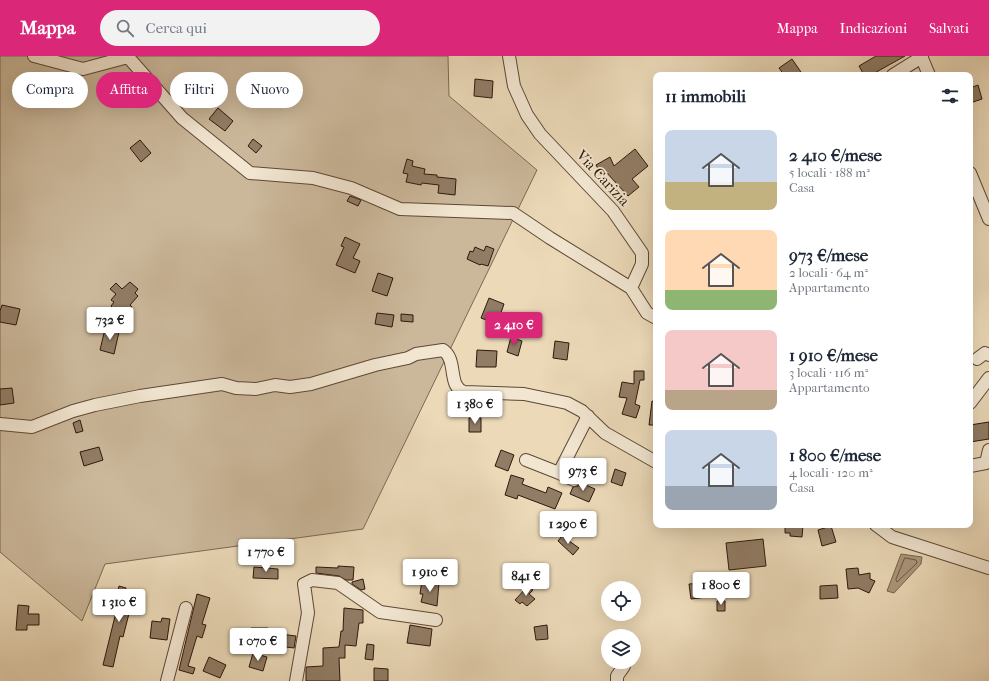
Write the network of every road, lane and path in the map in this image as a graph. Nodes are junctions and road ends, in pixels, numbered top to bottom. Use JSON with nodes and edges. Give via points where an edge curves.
{"nodes":[{"id":1,"x":34,"y":56,"type":"edge"},
{"id":2,"x":509,"y":56,"type":"edge"},
{"id":3,"x":921,"y":56,"type":"edge"},
{"id":4,"x":897,"y":72,"type":"edge"},
{"id":5,"x":928,"y":72,"type":"edge"},
{"id":6,"x":973,"y":180,"type":"edge"},
{"id":7,"x":989,"y":219,"type":"edge"},
{"id":8,"x":631,"y":288,"type":"junction"},
{"id":9,"x":653,"y":316,"type":"edge"},
{"id":10,"x":989,"y":355,"type":"edge"},
{"id":11,"x":977,"y":359,"type":"dead end"},
{"id":12,"x":989,"y":378,"type":"edge"},
{"id":13,"x":973,"y":399,"type":"edge"},
{"id":14,"x":588,"y":416,"type":"junction"},
{"id":15,"x":0,"y":424,"type":"edge"},
{"id":16,"x":989,"y":450,"type":"edge"},
{"id":17,"x":526,"y":460,"type":"dead end"},
{"id":18,"x":653,"y":460,"type":"edge"},
{"id":19,"x":973,"y":465,"type":"edge"},
{"id":20,"x":559,"y":473,"type":"junction"},
{"id":21,"x":574,"y":480,"type":"dead end"},
{"id":22,"x":880,"y":528,"type":"edge"},
{"id":23,"x":989,"y":568,"type":"edge"},
{"id":24,"x":186,"y":608,"type":"dead end"},
{"id":25,"x":436,"y":620,"type":"dead end"},
{"id":26,"x":622,"y":669,"type":"edge"},
{"id":27,"x":167,"y":681,"type":"edge"},
{"id":28,"x":296,"y":681,"type":"edge"},
{"id":29,"x":617,"y":681,"type":"edge"}],
"edges":[{"from":1,"to":8,"type":"street","via":[[82,69],[128,57],[182,118],[250,173],[313,178],[351,188],[400,209],[513,213]]},
{"from":2,"to":8,"type":"street","name":"Via Carizia","via":[[514,86],[527,115],[540,134],[613,211],[642,253],[642,264]]},
{"from":3,"to":4,"type":"street"},
{"from":3,"to":5,"type":"street"},
{"from":6,"to":7,"type":"street"},
{"from":8,"to":9,"type":"street","via":[[647,313]]},
{"from":10,"to":11,"type":"street","via":[[985,353]]},
{"from":12,"to":13,"type":"street"},
{"from":14,"to":15,"type":"street","via":[[567,403],[524,394],[458,390],[454,382],[451,361],[443,350],[416,354],[311,384],[290,387],[275,385],[256,389],[222,384],[95,405],[32,427]]},
{"from":14,"to":18,"type":"street","via":[[605,433]]},
{"from":14,"to":20,"type":"street"},
{"from":16,"to":19,"type":"street","via":[[986,463]]},
{"from":17,"to":20,"type":"street"},
{"from":20,"to":21,"type":"street"},
{"from":22,"to":23,"type":"street","via":[[892,537]]},
{"from":24,"to":27,"type":"street"},
{"from":25,"to":28,"type":"street","via":[[380,612],[338,583],[312,580],[304,584],[308,613]]},
{"from":26,"to":29,"type":"street"}]}
